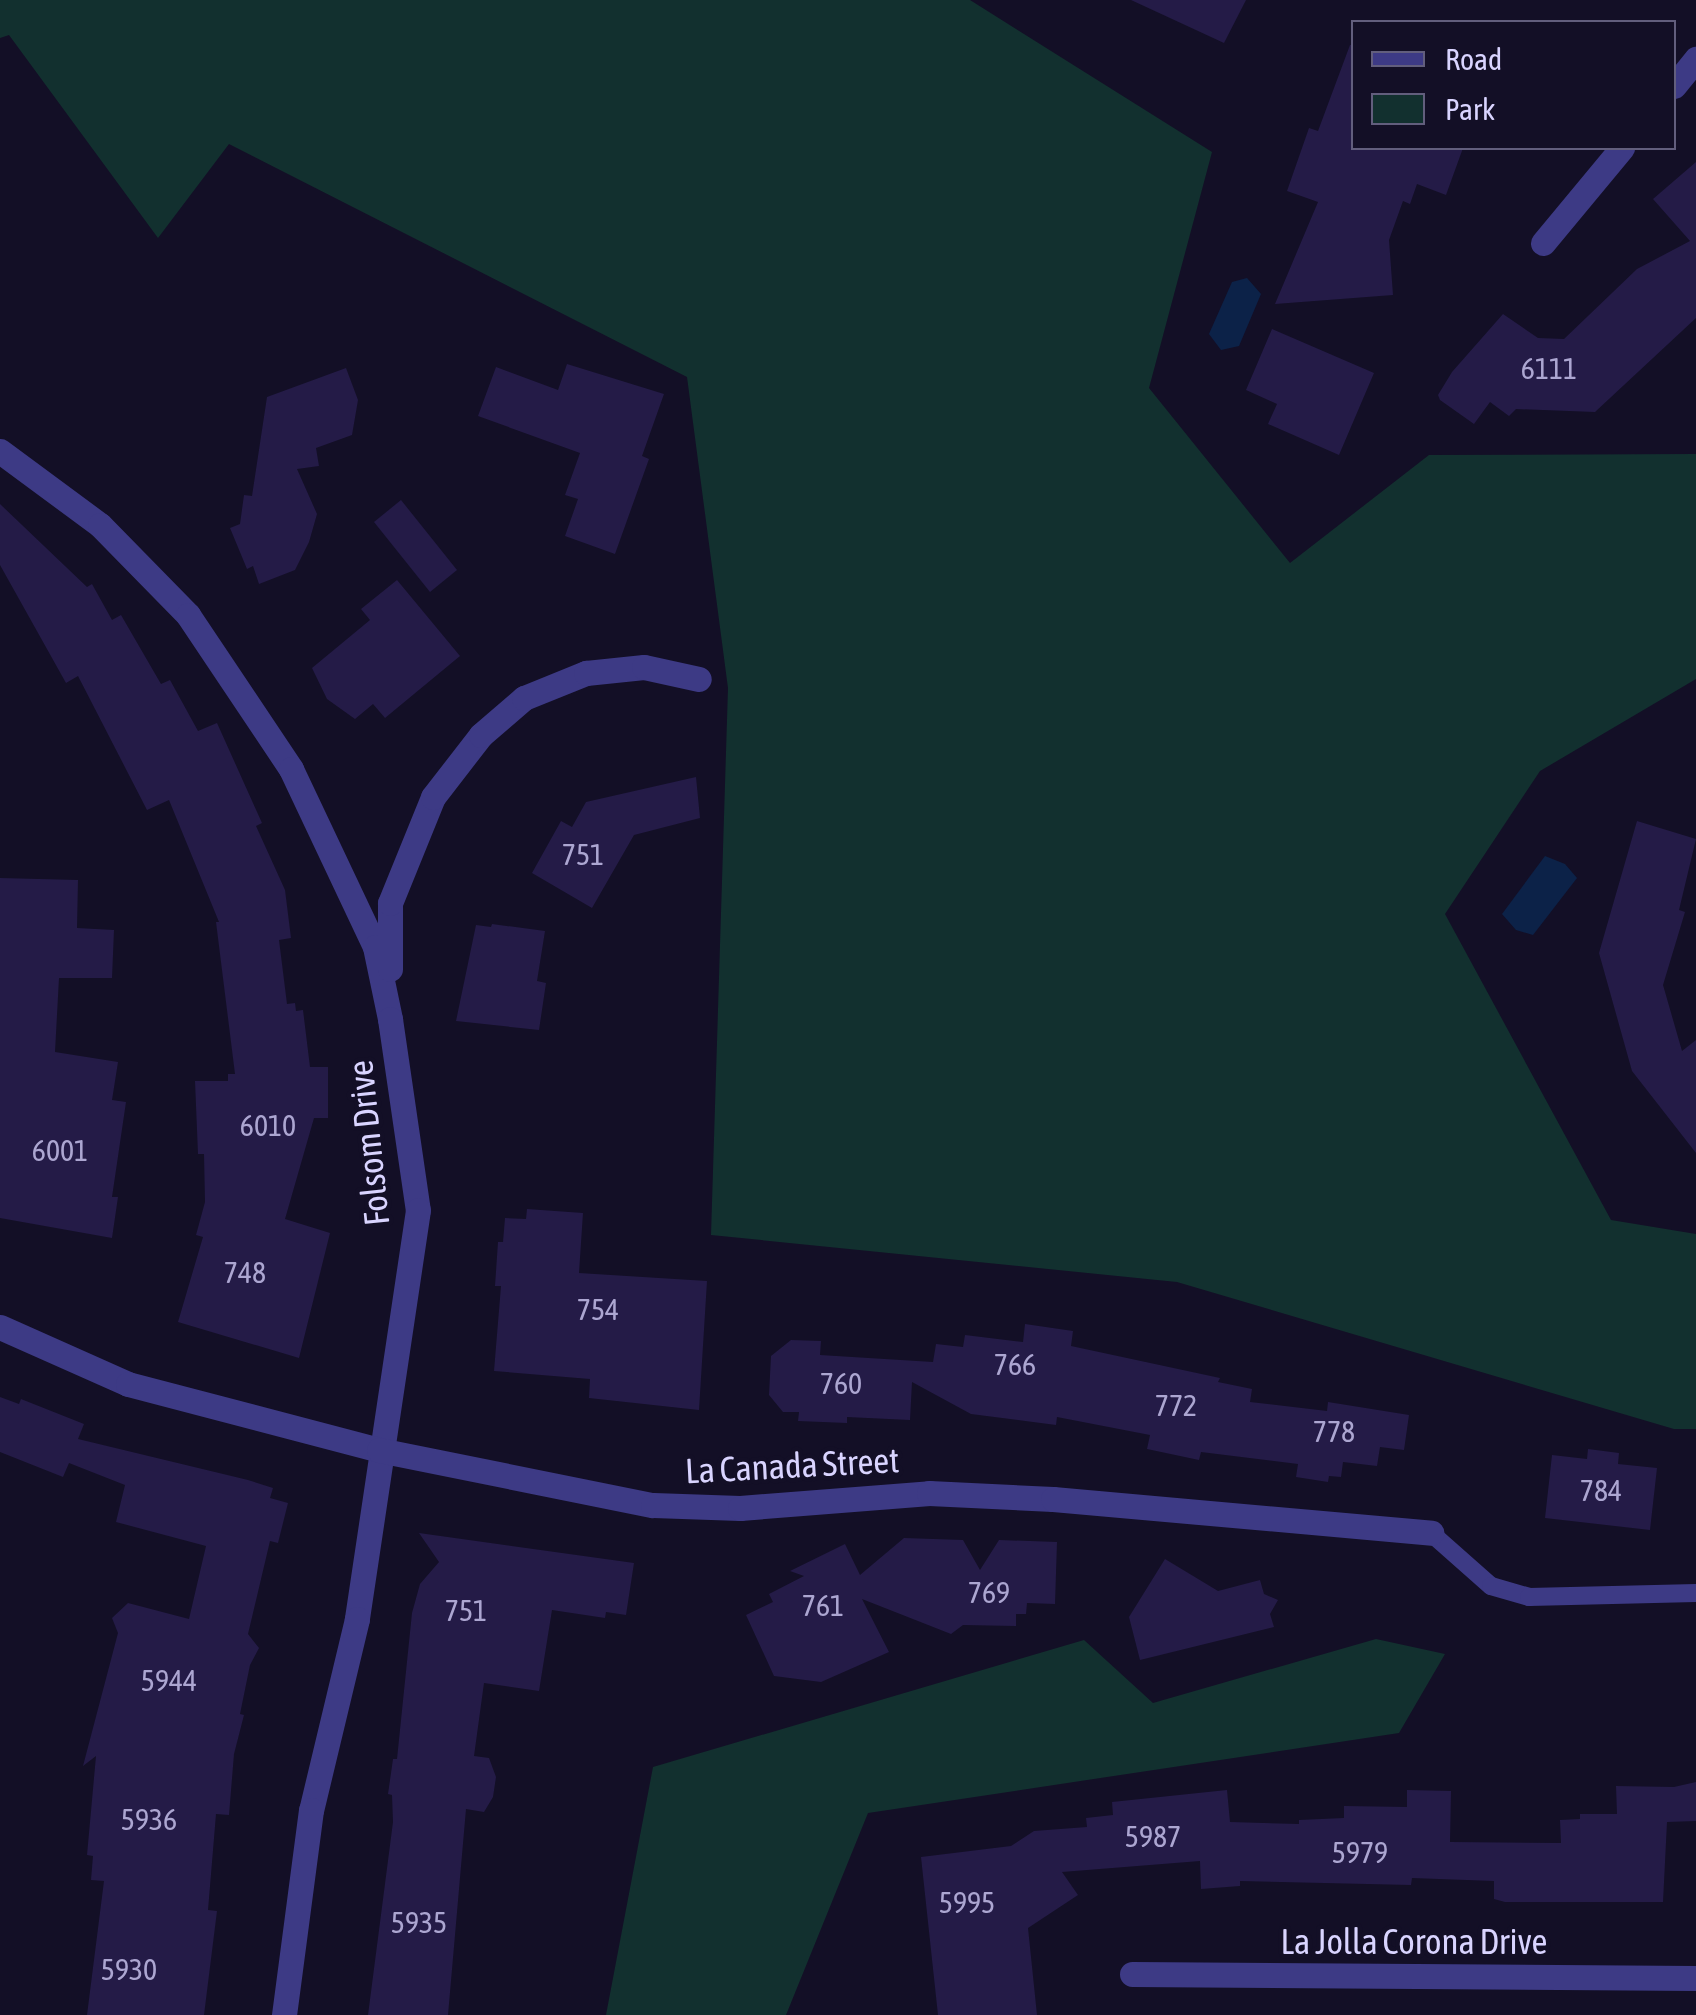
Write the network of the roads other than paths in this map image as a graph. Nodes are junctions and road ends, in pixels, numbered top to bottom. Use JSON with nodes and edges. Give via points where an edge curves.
{"nodes":[{"id":1,"x":1696,"y":59,"type":"edge"},
{"id":2,"x":1676,"y":84,"type":"edge"},
{"id":3,"x":1620,"y":150,"type":"edge"},
{"id":4,"x":1543,"y":243,"type":"dead end"},
{"id":5,"x":0,"y":451,"type":"edge"},
{"id":6,"x":700,"y":679,"type":"dead end"},
{"id":7,"x":390,"y":1019,"type":"junction"},
{"id":8,"x":0,"y":1327,"type":"edge"},
{"id":9,"x":378,"y":1450,"type":"junction"},
{"id":10,"x":1431,"y":1533,"type":"joint"},
{"id":11,"x":1696,"y":1594,"type":"edge"},
{"id":12,"x":1132,"y":1974,"type":"dead end"},
{"id":13,"x":1696,"y":1978,"type":"edge"},
{"id":14,"x":284,"y":2015,"type":"edge"}],
"edges":[{"from":1,"to":2,"type":"street"},
{"from":3,"to":4,"type":"street"},
{"from":5,"to":7,"type":"street","name":"Folsom Drive","via":[[100,524],[188,615],[292,768],[375,947]]},
{"from":6,"to":7,"type":"street","via":[[644,667],[586,673],[524,698],[480,735],[433,797],[390,903]]},
{"from":7,"to":9,"type":"street","name":"Folsom Drive","via":[[418,1210]]},
{"from":8,"to":9,"type":"street","name":"La Canada Street","via":[[128,1384]]},
{"from":9,"to":10,"type":"street","name":"La Canada Street","via":[[653,1505],[740,1508],[929,1493]]},
{"from":9,"to":14,"type":"street","name":"Folsom Drive","via":[[357,1619],[311,1810]]},
{"from":10,"to":11,"type":"lane","via":[[1491,1586],[1530,1597]]},
{"from":12,"to":13,"type":"street","name":"La Jolla Corona Drive"}]}
